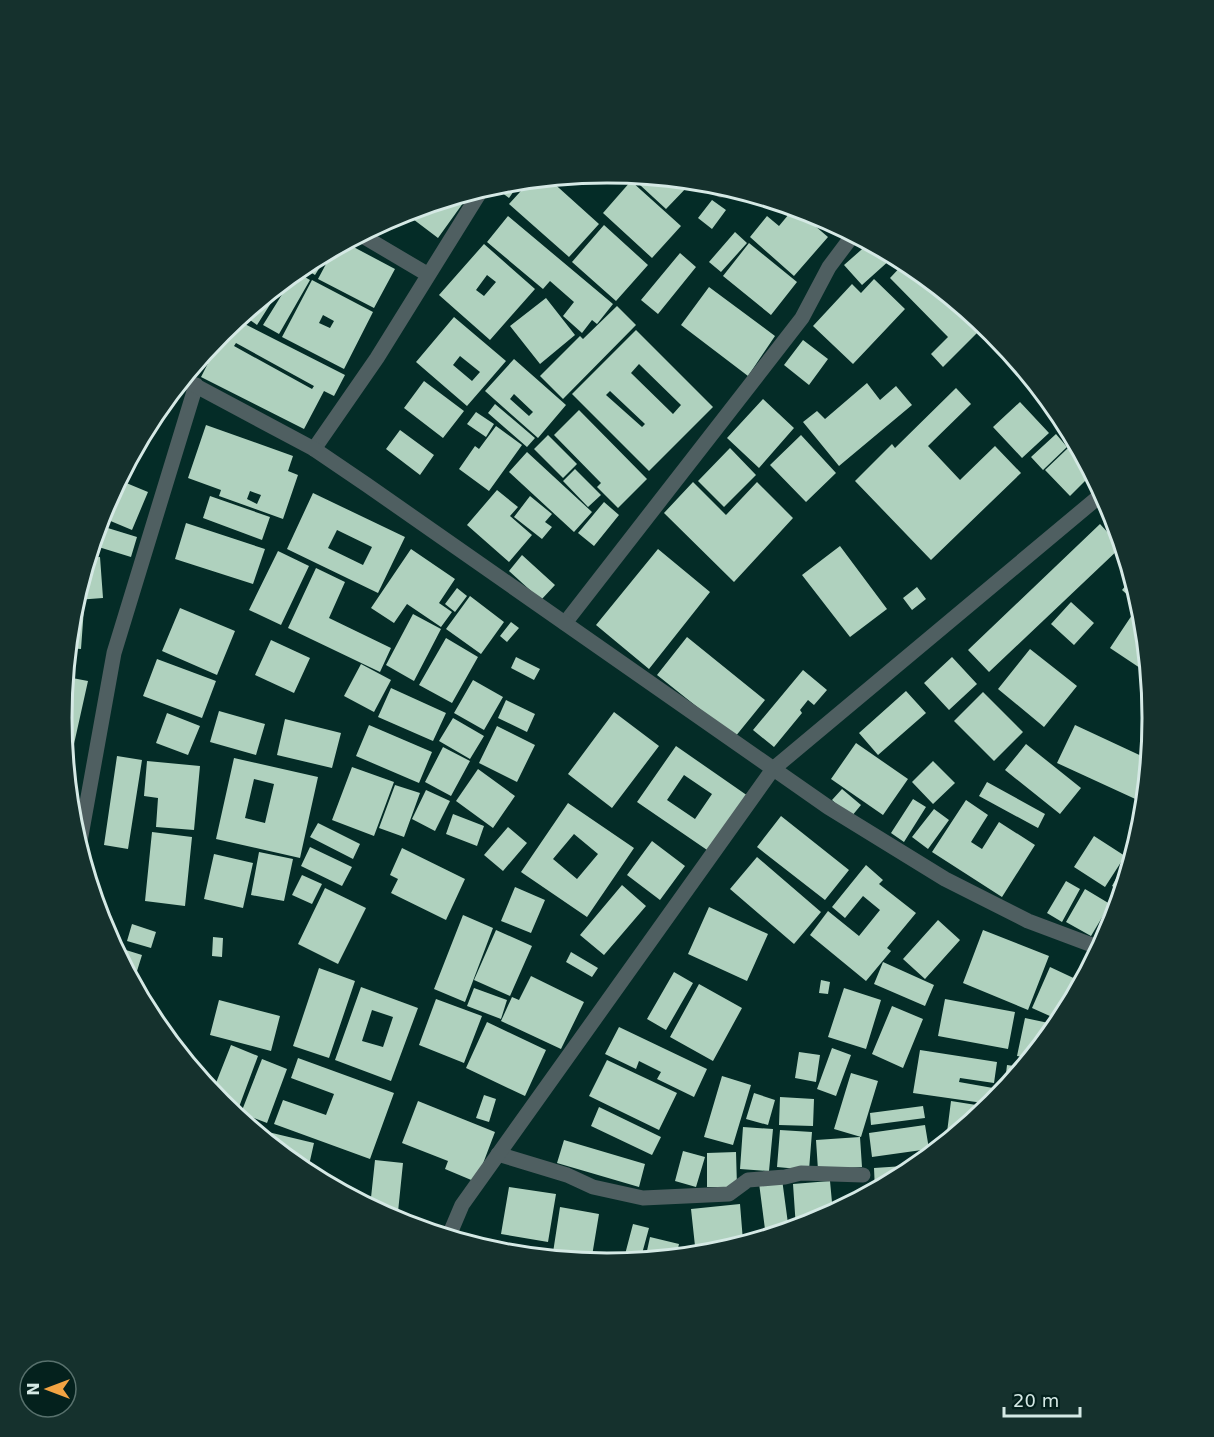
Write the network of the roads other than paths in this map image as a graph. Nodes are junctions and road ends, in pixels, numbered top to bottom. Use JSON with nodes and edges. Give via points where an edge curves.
{"nodes":[{"id":1,"x":474,"y":201,"type":"edge"},
{"id":2,"x":369,"y":240,"type":"edge"},
{"id":3,"x":848,"y":241,"type":"edge"},
{"id":4,"x":427,"y":274,"type":"junction"},
{"id":5,"x":191,"y":383,"type":"edge"},
{"id":6,"x":187,"y":388,"type":"edge"},
{"id":7,"x":314,"y":449,"type":"junction"},
{"id":8,"x":1095,"y":500,"type":"edge"},
{"id":9,"x":565,"y":623,"type":"junction"},
{"id":10,"x":773,"y":769,"type":"junction"},
{"id":11,"x":83,"y":826,"type":"edge"},
{"id":12,"x":1091,"y":945,"type":"edge"},
{"id":13,"x":498,"y":1154,"type":"junction"},
{"id":14,"x":863,"y":1175,"type":"dead end"},
{"id":15,"x":451,"y":1230,"type":"edge"}],
"edges":[{"from":1,"to":4,"type":"street"},
{"from":2,"to":4,"type":"street"},
{"from":3,"to":9,"type":"street","via":[[829,267],[802,318]]},
{"from":4,"to":7,"type":"street","via":[[377,358]]},
{"from":5,"to":7,"type":"street"},
{"from":6,"to":11,"type":"street","via":[[114,652]]},
{"from":7,"to":9,"type":"street"},
{"from":8,"to":10,"type":"street"},
{"from":9,"to":10,"type":"street"},
{"from":10,"to":12,"type":"street","via":[[945,879],[1028,921]]},
{"from":10,"to":13,"type":"street"},
{"from":13,"to":14,"type":"street","via":[[593,1187],[643,1198],[729,1194],[748,1180],[801,1173]]},
{"from":13,"to":15,"type":"street","via":[[462,1205]]}]}
